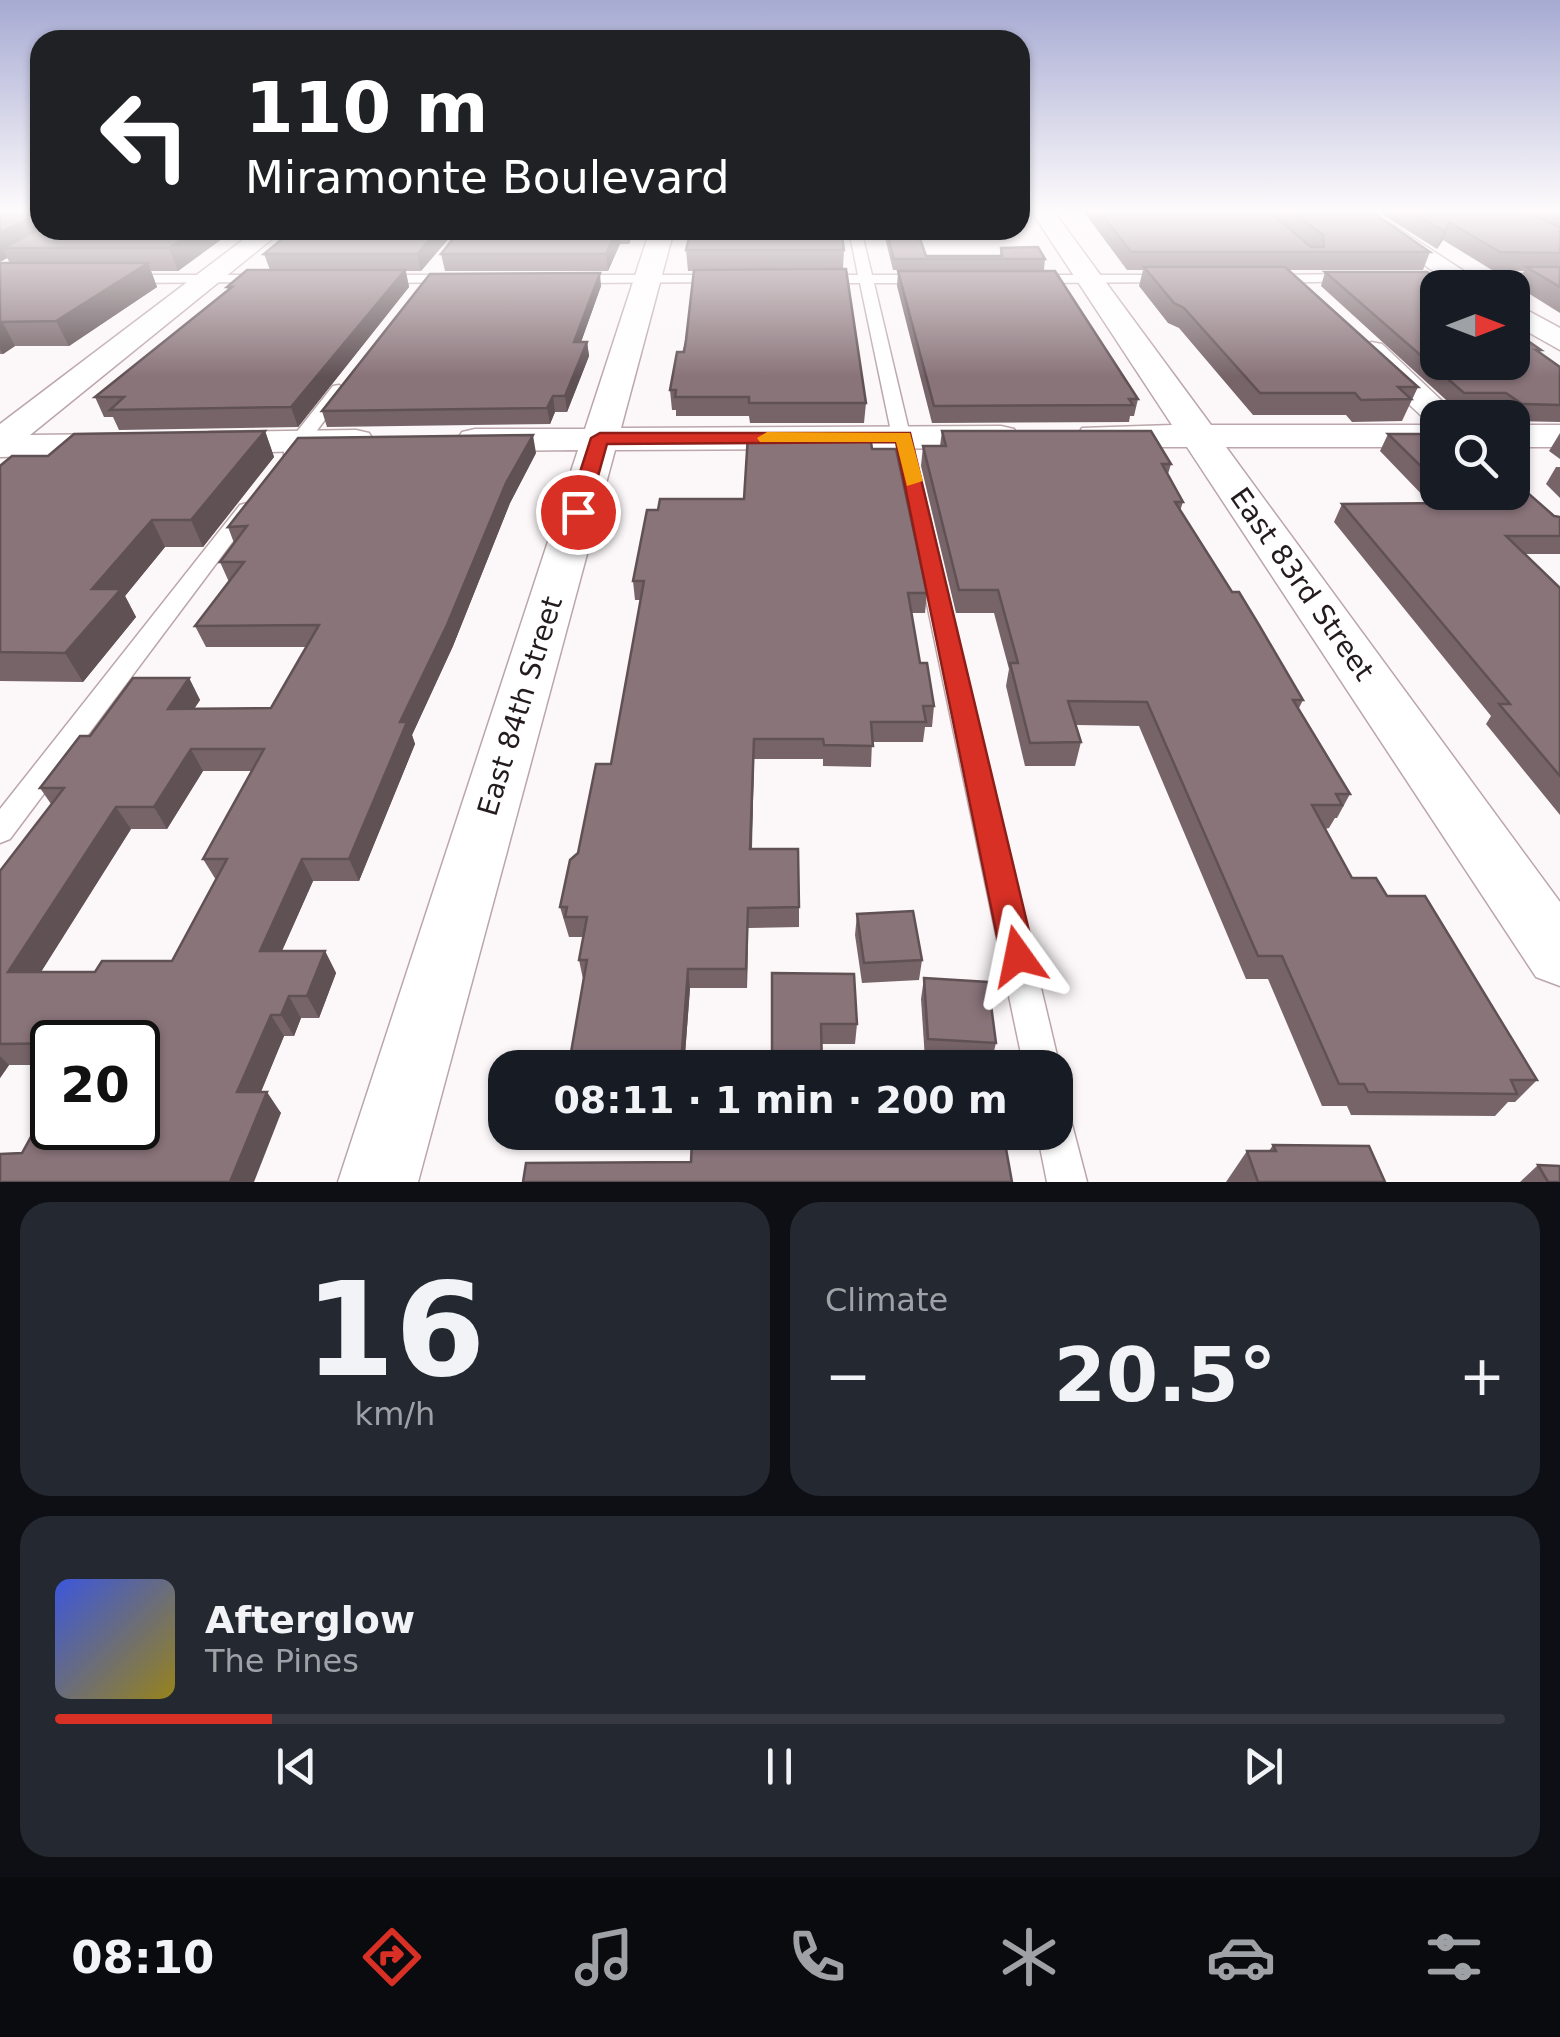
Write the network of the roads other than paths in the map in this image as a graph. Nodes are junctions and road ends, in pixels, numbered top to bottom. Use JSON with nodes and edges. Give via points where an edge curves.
{"nodes":[{"id":1,"x":223,"y":267,"type":"edge"},
{"id":2,"x":435,"y":267,"type":"edge"},
{"id":3,"x":651,"y":267,"type":"edge"},
{"id":4,"x":863,"y":267,"type":"edge"},
{"id":5,"x":1082,"y":267,"type":"edge"},
{"id":6,"x":1367,"y":278,"type":"edge"},
{"id":7,"x":1386,"y":278,"type":"edge"},
{"id":8,"x":1560,"y":278,"type":"edge"},
{"id":9,"x":113,"y":279,"type":"edge"},
{"id":10,"x":208,"y":279,"type":"junction"},
{"id":11,"x":287,"y":279,"type":"edge"},
{"id":12,"x":367,"y":279,"type":"edge"},
{"id":13,"x":426,"y":279,"type":"junction"},
{"id":14,"x":482,"y":279,"type":"edge"},
{"id":15,"x":555,"y":279,"type":"edge"},
{"id":16,"x":647,"y":279,"type":"junction"},
{"id":17,"x":735,"y":279,"type":"edge"},
{"id":18,"x":810,"y":279,"type":"edge"},
{"id":19,"x":866,"y":279,"type":"junction"},
{"id":20,"x":946,"y":279,"type":"edge"},
{"id":21,"x":1025,"y":279,"type":"edge"},
{"id":22,"x":1183,"y":279,"type":"edge"},
{"id":23,"x":1256,"y":279,"type":"edge"},
{"id":24,"x":1292,"y":279,"type":"junction"},
{"id":25,"x":1530,"y":279,"type":"edge"},
{"id":26,"x":1091,"y":280,"type":"junction"},
{"id":27,"x":1420,"y":280,"type":"edge"},
{"id":28,"x":1319,"y":304,"type":"edge"},
{"id":29,"x":403,"y":308,"type":"edge"},
{"id":30,"x":1530,"y":321,"type":"edge"},
{"id":31,"x":1347,"y":329,"type":"edge"},
{"id":32,"x":1560,"y":340,"type":"edge"},
{"id":33,"x":357,"y":368,"type":"edge"},
{"id":34,"x":1424,"y":400,"type":"edge"},
{"id":35,"x":1200,"y":436,"type":"junction"},
{"id":36,"x":1420,"y":436,"type":"edge"},
{"id":37,"x":1530,"y":436,"type":"edge"},
{"id":38,"x":1560,"y":436,"type":"edge"},
{"id":39,"x":904,"y":437,"type":"junction"},
{"id":40,"x":600,"y":438,"type":"junction"},
{"id":41,"x":449,"y":440,"type":"edge"},
{"id":42,"x":392,"y":441,"type":"edge"},
{"id":43,"x":298,"y":442,"type":"junction"},
{"id":44,"x":0,"y":444,"type":"edge"},
{"id":45,"x":0,"y":832,"type":"edge"},
{"id":46,"x":1560,"y":956,"type":"edge"},
{"id":47,"x":1038,"y":1050,"type":"edge"},
{"id":48,"x":1060,"y":1150,"type":"edge"},
{"id":49,"x":378,"y":1182,"type":"edge"},
{"id":50,"x":1067,"y":1182,"type":"edge"}],
"edges":[{"from":1,"to":10,"type":"street"},
{"from":2,"to":13,"type":"lane"},
{"from":3,"to":16,"type":"street","name":"East 84th Street"},
{"from":4,"to":19,"type":"lane"},
{"from":5,"to":26,"type":"street","name":"East 83rd Street"},
{"from":6,"to":24,"type":"lane"},
{"from":7,"to":27,"type":"lane"},
{"from":8,"to":25,"type":"lane"},
{"from":9,"to":10,"type":"lane"},
{"from":10,"to":11,"type":"lane"},
{"from":10,"to":44,"type":"street"},
{"from":12,"to":13,"type":"lane"},
{"from":13,"to":14,"type":"lane"},
{"from":13,"to":29,"type":"lane"},
{"from":15,"to":16,"type":"lane"},
{"from":16,"to":17,"type":"lane"},
{"from":16,"to":40,"type":"street","name":"East 84th Street"},
{"from":18,"to":19,"type":"lane"},
{"from":19,"to":20,"type":"lane"},
{"from":19,"to":39,"type":"lane"},
{"from":21,"to":26,"type":"lane"},
{"from":22,"to":26,"type":"lane"},
{"from":23,"to":24,"type":"lane"},
{"from":24,"to":28,"type":"street"},
{"from":26,"to":35,"type":"street","name":"East 83rd Street"},
{"from":30,"to":32,"type":"street"},
{"from":31,"to":34,"type":"street"},
{"from":33,"to":43,"type":"lane"},
{"from":35,"to":36,"type":"street"},
{"from":35,"to":39,"type":"street"},
{"from":35,"to":46,"type":"street","name":"East 83rd Street"},
{"from":37,"to":38,"type":"street"},
{"from":39,"to":40,"type":"street"},
{"from":39,"to":47,"type":"lane"},
{"from":40,"to":41,"type":"street"},
{"from":40,"to":49,"type":"street","name":"East 84th Street"},
{"from":42,"to":43,"type":"street"},
{"from":43,"to":44,"type":"street"},
{"from":43,"to":45,"type":"lane"},
{"from":48,"to":50,"type":"lane"}]}
